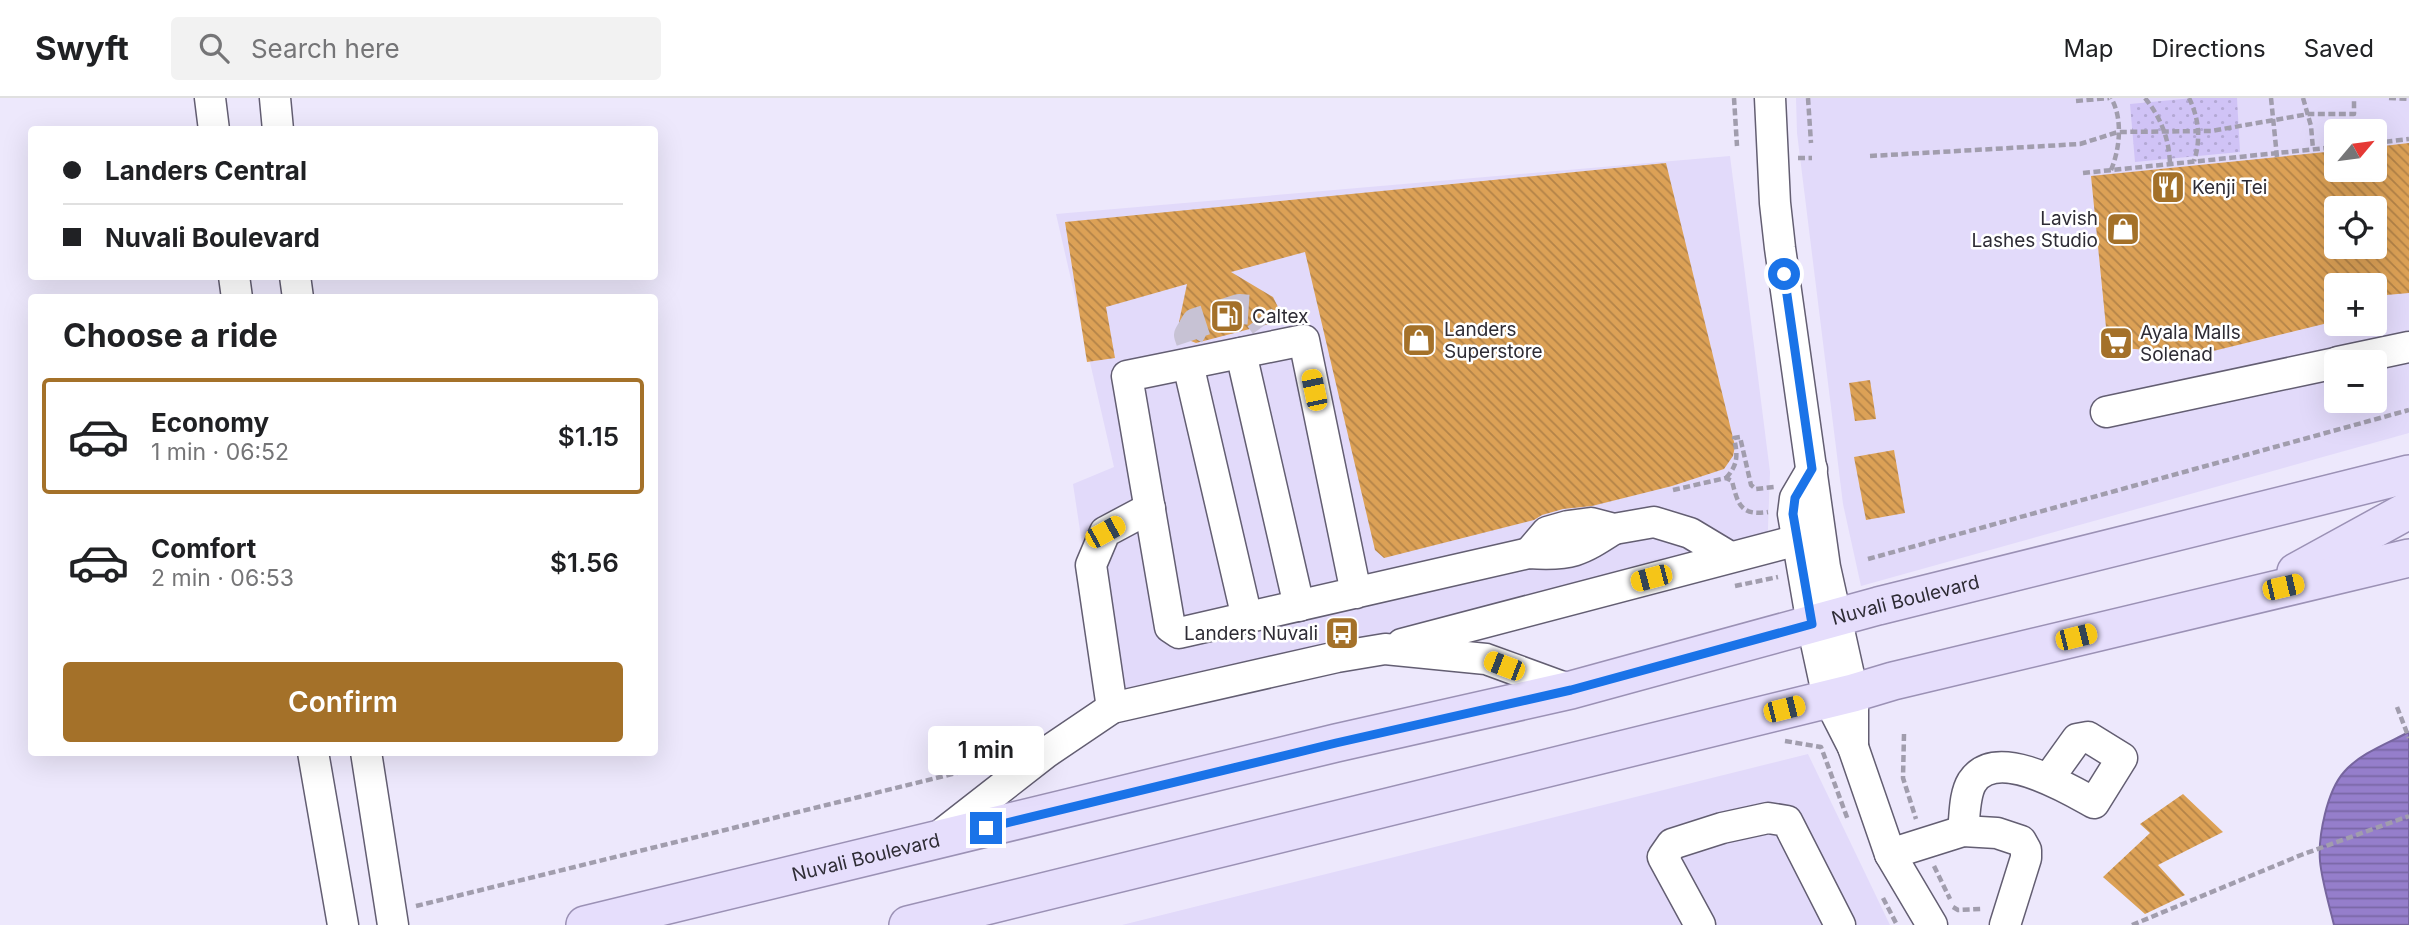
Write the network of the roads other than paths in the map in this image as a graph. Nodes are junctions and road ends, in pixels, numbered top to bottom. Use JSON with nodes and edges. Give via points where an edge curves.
{"nodes":[{"id":1,"x":210,"y":98,"type":"edge"},
{"id":2,"x":275,"y":98,"type":"edge"},
{"id":3,"x":1770,"y":98,"type":"edge"},
{"id":4,"x":214,"y":126,"type":"edge"},
{"id":5,"x":278,"y":126,"type":"edge"},
{"id":6,"x":2409,"y":347,"type":"edge"},
{"id":7,"x":2387,"y":352,"type":"edge"},
{"id":8,"x":1241,"y":353,"type":"junction"},
{"id":9,"x":1191,"y":356,"type":"junction"},
{"id":10,"x":2324,"y":365,"type":"edge"},
{"id":11,"x":2106,"y":412,"type":"dead end"},
{"id":12,"x":1812,"y":469,"type":"junction"},
{"id":13,"x":2409,"y":474,"type":"edge"},
{"id":14,"x":1150,"y":508,"type":"junction"},
{"id":15,"x":2409,"y":510,"type":"edge"},
{"id":16,"x":1798,"y":540,"type":"junction"},
{"id":17,"x":1730,"y":556,"type":"junction"},
{"id":18,"x":2409,"y":558,"type":"edge"},
{"id":19,"x":1356,"y":593,"type":"junction"},
{"id":20,"x":2258,"y":593,"type":"junction"},
{"id":21,"x":1299,"y":606,"type":"junction"},
{"id":22,"x":1247,"y":618,"type":"junction"},
{"id":23,"x":1824,"y":621,"type":"junction"},
{"id":24,"x":1385,"y":649,"type":"junction"},
{"id":25,"x":1571,"y":690,"type":"junction"},
{"id":26,"x":1840,"y":696,"type":"junction"},
{"id":27,"x":1112,"y":708,"type":"junction"},
{"id":28,"x":314,"y":756,"type":"edge"},
{"id":29,"x":367,"y":756,"type":"edge"},
{"id":30,"x":2049,"y":778,"type":"dead end"},
{"id":31,"x":1964,"y":831,"type":"junction"},
{"id":32,"x":933,"y":842,"type":"junction"},
{"id":33,"x":1889,"y":854,"type":"junction"},
{"id":34,"x":343,"y":925,"type":"edge"},
{"id":35,"x":393,"y":925,"type":"edge"},
{"id":36,"x":585,"y":925,"type":"edge"},
{"id":37,"x":908,"y":925,"type":"edge"},
{"id":38,"x":1700,"y":925,"type":"edge"},
{"id":39,"x":1840,"y":925,"type":"edge"},
{"id":40,"x":1932,"y":925,"type":"edge"},
{"id":41,"x":2004,"y":925,"type":"edge"}],
"edges":[{"from":1,"to":4,"type":"street"},
{"from":2,"to":5,"type":"street"},
{"from":3,"to":12,"type":"street","via":[[1776,214]]},
{"from":6,"to":7,"type":"street"},
{"from":8,"to":9,"type":"street"},
{"from":8,"to":19,"type":"street","via":[[1268,336],[1304,340]]},
{"from":8,"to":21,"type":"street"},
{"from":9,"to":14,"type":"street","via":[[1127,376]]},
{"from":9,"to":22,"type":"street"},
{"from":10,"to":11,"type":"street"},
{"from":12,"to":16,"type":"street","via":[[1795,498]]},
{"from":12,"to":23,"type":"street","via":[[1825,568]]},
{"from":13,"to":23,"type":"main road","name":"Nuvali Boulevard"},
{"from":14,"to":22,"type":"street","via":[[1170,626],[1178,633]]},
{"from":14,"to":27,"type":"street","via":[[1105,532],[1091,565]]},
{"from":15,"to":20,"type":"main road"},
{"from":16,"to":17,"type":"street"},
{"from":16,"to":23,"type":"street"},
{"from":17,"to":19,"type":"street","via":[[1690,533],[1654,522],[1614,529],[1591,523],[1547,532],[1530,553]]},
{"from":17,"to":24,"type":"street"},
{"from":18,"to":20,"type":"main road"},
{"from":19,"to":21,"type":"street"},
{"from":20,"to":26,"type":"main road"},
{"from":21,"to":22,"type":"street"},
{"from":23,"to":25,"type":"main road","name":"Nuvali Boulevard"},
{"from":23,"to":26,"type":"street"},
{"from":24,"to":25,"type":"street","via":[[1486,659]]},
{"from":24,"to":27,"type":"street"},
{"from":25,"to":32,"type":"main road","name":"Nuvali Boulevard"},
{"from":26,"to":33,"type":"street"},
{"from":26,"to":37,"type":"main road"},
{"from":27,"to":32,"type":"street","via":[[1046,752]]},
{"from":28,"to":34,"type":"street"},
{"from":29,"to":35,"type":"street"},
{"from":30,"to":31,"type":"street","via":[[2008,767],[1987,771],[1973,780]]},
{"from":31,"to":33,"type":"street"},
{"from":31,"to":41,"type":"street","via":[[1997,833],[2021,841],[2026,849]]},
{"from":32,"to":36,"type":"main road","name":"Nuvali Boulevard"},
{"from":33,"to":40,"type":"street"},
{"from":38,"to":39,"type":"street","via":[[1663,857],[1672,844],[1768,818],[1787,821]]}]}
